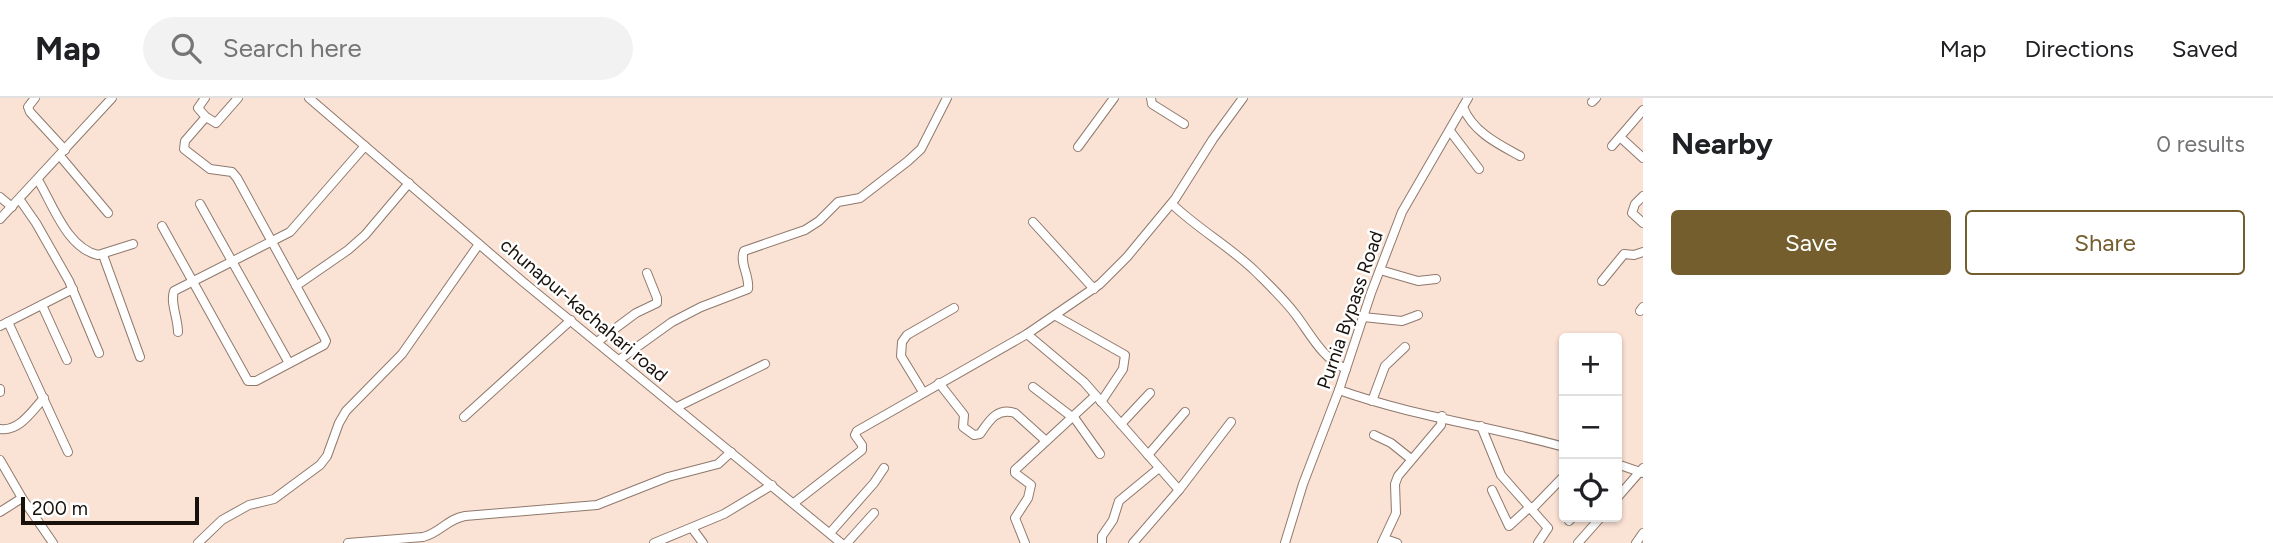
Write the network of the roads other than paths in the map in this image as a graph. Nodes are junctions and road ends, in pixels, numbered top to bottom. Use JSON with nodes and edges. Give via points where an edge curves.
{"nodes":[{"id":1,"x":36,"y":98,"type":"edge"},
{"id":2,"x":112,"y":98,"type":"edge"},
{"id":3,"x":205,"y":98,"type":"edge"},
{"id":4,"x":238,"y":98,"type":"edge"},
{"id":5,"x":309,"y":98,"type":"edge"},
{"id":6,"x":947,"y":98,"type":"edge"},
{"id":7,"x":1114,"y":98,"type":"edge"},
{"id":8,"x":1151,"y":98,"type":"edge"},
{"id":9,"x":1242,"y":98,"type":"edge"},
{"id":10,"x":1468,"y":98,"type":"edge"},
{"id":11,"x":1463,"y":107,"type":"junction"},
{"id":12,"x":1643,"y":110,"type":"edge"},
{"id":13,"x":206,"y":117,"type":"junction"},
{"id":14,"x":1184,"y":124,"type":"dead end"},
{"id":15,"x":1450,"y":131,"type":"junction"},
{"id":16,"x":1620,"y":137,"type":"junction"},
{"id":17,"x":365,"y":146,"type":"junction"},
{"id":18,"x":1078,"y":146,"type":"dead end"},
{"id":19,"x":1612,"y":146,"type":"dead end"},
{"id":20,"x":62,"y":153,"type":"junction"},
{"id":21,"x":1520,"y":156,"type":"dead end"},
{"id":22,"x":1643,"y":158,"type":"edge"},
{"id":23,"x":1479,"y":169,"type":"dead end"},
{"id":24,"x":38,"y":180,"type":"junction"},
{"id":25,"x":409,"y":183,"type":"junction"},
{"id":26,"x":0,"y":197,"type":"edge"},
{"id":27,"x":1643,"y":197,"type":"edge"},
{"id":28,"x":20,"y":200,"type":"junction"},
{"id":29,"x":200,"y":204,"type":"dead end"},
{"id":30,"x":1172,"y":204,"type":"junction"},
{"id":31,"x":12,"y":207,"type":"junction"},
{"id":32,"x":108,"y":213,"type":"dead end"},
{"id":33,"x":0,"y":219,"type":"edge"},
{"id":34,"x":1033,"y":222,"type":"dead end"},
{"id":35,"x":1643,"y":223,"type":"edge"},
{"id":36,"x":162,"y":226,"type":"dead end"},
{"id":37,"x":272,"y":242,"type":"junction"},
{"id":38,"x":133,"y":244,"type":"dead end"},
{"id":39,"x":479,"y":244,"type":"junction"},
{"id":40,"x":1643,"y":252,"type":"edge"},
{"id":41,"x":103,"y":255,"type":"junction"},
{"id":42,"x":233,"y":262,"type":"junction"},
{"id":43,"x":1380,"y":270,"type":"junction"},
{"id":44,"x":647,"y":273,"type":"dead end"},
{"id":45,"x":1436,"y":279,"type":"dead end"},
{"id":46,"x":1602,"y":281,"type":"dead end"},
{"id":47,"x":193,"y":282,"type":"junction"},
{"id":48,"x":296,"y":286,"type":"junction"},
{"id":49,"x":73,"y":289,"type":"junction"},
{"id":50,"x":1094,"y":289,"type":"junction"},
{"id":51,"x":42,"y":304,"type":"junction"},
{"id":52,"x":954,"y":308,"type":"dead end"},
{"id":53,"x":1056,"y":316,"type":"junction"},
{"id":54,"x":1418,"y":316,"type":"dead end"},
{"id":55,"x":1363,"y":317,"type":"junction"},
{"id":56,"x":571,"y":320,"type":"junction"},
{"id":57,"x":4,"y":324,"type":"edge"},
{"id":58,"x":177,"y":332,"type":"dead end"},
{"id":59,"x":1027,"y":334,"type":"junction"},
{"id":60,"x":597,"y":342,"type":"junction"},
{"id":61,"x":1405,"y":347,"type":"dead end"},
{"id":62,"x":99,"y":353,"type":"dead end"},
{"id":63,"x":139,"y":357,"type":"dead end"},
{"id":64,"x":67,"y":359,"type":"dead end"},
{"id":65,"x":619,"y":360,"type":"junction"},
{"id":66,"x":289,"y":363,"type":"junction"},
{"id":67,"x":765,"y":364,"type":"dead end"},
{"id":68,"x":1346,"y":369,"type":"junction"},
{"id":69,"x":939,"y":383,"type":"junction"},
{"id":70,"x":1033,"y":387,"type":"dead end"},
{"id":71,"x":1339,"y":390,"type":"junction"},
{"id":72,"x":923,"y":392,"type":"junction"},
{"id":73,"x":1150,"y":393,"type":"dead end"},
{"id":74,"x":44,"y":398,"type":"junction"},
{"id":75,"x":1098,"y":399,"type":"junction"},
{"id":76,"x":1372,"y":401,"type":"junction"},
{"id":77,"x":677,"y":407,"type":"junction"},
{"id":78,"x":1185,"y":412,"type":"dead end"},
{"id":79,"x":1442,"y":416,"type":"junction"},
{"id":80,"x":464,"y":417,"type":"dead end"},
{"id":81,"x":1072,"y":417,"type":"junction"},
{"id":82,"x":1231,"y":422,"type":"dead end"},
{"id":83,"x":1121,"y":424,"type":"junction"},
{"id":84,"x":1481,"y":426,"type":"junction"},
{"id":85,"x":0,"y":429,"type":"edge"},
{"id":86,"x":1374,"y":435,"type":"dead end"},
{"id":87,"x":1046,"y":441,"type":"junction"},
{"id":88,"x":1559,"y":446,"type":"edge"},
{"id":89,"x":68,"y":452,"type":"dead end"},
{"id":90,"x":731,"y":452,"type":"junction"},
{"id":91,"x":1100,"y":454,"type":"dead end"},
{"id":92,"x":1148,"y":455,"type":"junction"},
{"id":93,"x":1410,"y":459,"type":"junction"},
{"id":94,"x":0,"y":460,"type":"edge"},
{"id":95,"x":884,"y":468,"type":"dead end"},
{"id":96,"x":1159,"y":468,"type":"junction"},
{"id":97,"x":1622,"y":468,"type":"edge"},
{"id":98,"x":1642,"y":471,"type":"edge"},
{"id":99,"x":1559,"y":481,"type":"edge"},
{"id":100,"x":772,"y":485,"type":"junction"},
{"id":101,"x":1179,"y":490,"type":"junction"},
{"id":102,"x":1492,"y":490,"type":"dead end"},
{"id":103,"x":1622,"y":493,"type":"edge"},
{"id":104,"x":22,"y":498,"type":"junction"},
{"id":105,"x":794,"y":503,"type":"junction"},
{"id":106,"x":1531,"y":508,"type":"junction"},
{"id":107,"x":0,"y":512,"type":"edge"},
{"id":108,"x":874,"y":513,"type":"dead end"},
{"id":109,"x":1597,"y":522,"type":"edge"},
{"id":110,"x":692,"y":528,"type":"junction"},
{"id":111,"x":830,"y":533,"type":"junction"},
{"id":112,"x":1643,"y":533,"type":"edge"},
{"id":113,"x":1384,"y":541,"type":"edge"},
{"id":114,"x":53,"y":543,"type":"edge"},
{"id":115,"x":198,"y":543,"type":"edge"},
{"id":116,"x":348,"y":543,"type":"edge"},
{"id":117,"x":654,"y":543,"type":"edge"},
{"id":118,"x":703,"y":543,"type":"edge"},
{"id":119,"x":841,"y":543,"type":"edge"},
{"id":120,"x":847,"y":543,"type":"edge"},
{"id":121,"x":1025,"y":543,"type":"edge"},
{"id":122,"x":1102,"y":543,"type":"edge"},
{"id":123,"x":1133,"y":543,"type":"edge"},
{"id":124,"x":1286,"y":543,"type":"edge"},
{"id":125,"x":1397,"y":543,"type":"edge"},
{"id":126,"x":1538,"y":543,"type":"edge"},
{"id":127,"x":1578,"y":543,"type":"edge"},
{"id":128,"x":1636,"y":543,"type":"edge"}],
"edges":[{"from":1,"to":20,"type":"street","via":[[28,107],[30,113]]},
{"from":2,"to":20,"type":"street"},
{"from":3,"to":13,"type":"street","via":[[198,108]]},
{"from":4,"to":13,"type":"street","via":[[216,123]]},
{"from":5,"to":17,"type":"street","name":"chunapur-kachahari road"},
{"from":6,"to":65,"type":"street","via":[[921,149],[908,161],[860,198],[838,202],[805,230],[744,251],[747,289],[681,316]]},
{"from":7,"to":18,"type":"street"},
{"from":8,"to":14,"type":"street","via":[[1152,104]]},
{"from":9,"to":30,"type":"street"},
{"from":10,"to":11,"type":"street","name":"Purnia Bypass Road"},
{"from":11,"to":15,"type":"street","name":"Purnia Bypass Road"},
{"from":11,"to":21,"type":"street","via":[[1476,128]]},
{"from":12,"to":16,"type":"street"},
{"from":13,"to":37,"type":"street","via":[[185,141],[184,149],[210,169],[235,175]]},
{"from":15,"to":23,"type":"street"},
{"from":15,"to":43,"type":"street","name":"Purnia Bypass Road","via":[[1402,212]]},
{"from":16,"to":19,"type":"street"},
{"from":16,"to":22,"type":"street"},
{"from":17,"to":25,"type":"street","name":"chunapur-kachahari road"},
{"from":17,"to":37,"type":"street","via":[[294,229]]},
{"from":20,"to":24,"type":"street"},
{"from":20,"to":32,"type":"street"},
{"from":24,"to":28,"type":"street"},
{"from":24,"to":41,"type":"street","via":[[72,240]]},
{"from":25,"to":39,"type":"street","name":"chunapur-kachahari road"},
{"from":25,"to":48,"type":"street","via":[[365,235]]},
{"from":26,"to":31,"type":"street"},
{"from":27,"to":35,"type":"street","via":[[1632,213]]},
{"from":28,"to":31,"type":"street"},
{"from":28,"to":49,"type":"street"},
{"from":29,"to":42,"type":"street"},
{"from":30,"to":50,"type":"street"},
{"from":30,"to":68,"type":"street","via":[[1256,272],[1326,355]]},
{"from":31,"to":33,"type":"street"},
{"from":34,"to":50,"type":"street"},
{"from":36,"to":47,"type":"street"},
{"from":37,"to":42,"type":"street"},
{"from":37,"to":48,"type":"street"},
{"from":38,"to":41,"type":"street"},
{"from":39,"to":56,"type":"street","name":"chunapur-kachahari road"},
{"from":39,"to":115,"type":"street","via":[[402,354],[346,411],[320,465],[274,499],[249,505],[222,520]]},
{"from":40,"to":46,"type":"street","via":[[1624,254]]},
{"from":41,"to":63,"type":"street"},
{"from":42,"to":47,"type":"street"},
{"from":42,"to":66,"type":"street"},
{"from":43,"to":45,"type":"street","via":[[1418,281]]},
{"from":43,"to":55,"type":"street","name":"Purnia Bypass Road"},
{"from":44,"to":60,"type":"street","via":[[656,303]]},
{"from":47,"to":58,"type":"street","via":[[172,294]]},
{"from":47,"to":66,"type":"street","via":[[248,381]]},
{"from":48,"to":66,"type":"street","via":[[326,341]]},
{"from":49,"to":51,"type":"street"},
{"from":49,"to":62,"type":"street"},
{"from":50,"to":53,"type":"street"},
{"from":51,"to":57,"type":"street"},
{"from":51,"to":64,"type":"street"},
{"from":52,"to":72,"type":"street","via":[[902,342],[901,356]]},
{"from":53,"to":59,"type":"street"},
{"from":53,"to":75,"type":"street","via":[[1125,355],[1123,369]]},
{"from":54,"to":55,"type":"street","via":[[1402,321]]},
{"from":55,"to":68,"type":"street","name":"Purnia Bypass Road"},
{"from":56,"to":60,"type":"street","name":"chunapur-kachahari road"},
{"from":56,"to":80,"type":"street"},
{"from":57,"to":74,"type":"street"},
{"from":59,"to":69,"type":"street"},
{"from":59,"to":75,"type":"street"},
{"from":60,"to":65,"type":"street","name":"chunapur-kachahari road"},
{"from":61,"to":76,"type":"street","via":[[1385,366]]},
{"from":65,"to":77,"type":"street","name":"chunapur-kachahari road"},
{"from":67,"to":77,"type":"street"},
{"from":68,"to":71,"type":"street","name":"Purnia Bypass Road"},
{"from":69,"to":72,"type":"street"},
{"from":69,"to":87,"type":"street","via":[[964,415],[963,427],[974,435],[995,415],[1011,411]]},
{"from":70,"to":81,"type":"street"},
{"from":71,"to":76,"type":"street"},
{"from":71,"to":124,"type":"street","name":"Purnia Bypass Road"},
{"from":72,"to":105,"type":"street","via":[[857,431],[862,450]]},
{"from":73,"to":83,"type":"street"},
{"from":74,"to":85,"type":"street","via":[[18,425]]},
{"from":74,"to":89,"type":"street"},
{"from":75,"to":81,"type":"street"},
{"from":75,"to":83,"type":"street"},
{"from":76,"to":79,"type":"street"},
{"from":77,"to":90,"type":"street","name":"chunapur-kachahari road"},
{"from":78,"to":92,"type":"street"},
{"from":79,"to":84,"type":"street"},
{"from":79,"to":93,"type":"street","via":[[1441,425]]},
{"from":81,"to":87,"type":"street"},
{"from":81,"to":91,"type":"street"},
{"from":82,"to":101,"type":"street"},
{"from":83,"to":92,"type":"street"},
{"from":84,"to":88,"type":"street"},
{"from":84,"to":106,"type":"street","via":[[1501,475]]},
{"from":86,"to":93,"type":"street"},
{"from":87,"to":121,"type":"street","via":[[1015,471],[1031,485],[1015,519]]},
{"from":90,"to":100,"type":"street","name":"chunapur-kachahari road"},
{"from":90,"to":116,"type":"street","via":[[718,464],[668,477],[597,505],[466,516],[423,537]]},
{"from":92,"to":96,"type":"street"},
{"from":93,"to":113,"type":"street","via":[[1395,484],[1396,513]]},
{"from":94,"to":104,"type":"street"},
{"from":95,"to":111,"type":"street"},
{"from":96,"to":101,"type":"street"},
{"from":96,"to":122,"type":"street","via":[[1119,501]]},
{"from":97,"to":98,"type":"street"},
{"from":98,"to":103,"type":"street"},
{"from":99,"to":106,"type":"street"},
{"from":100,"to":105,"type":"street","name":"chunapur-kachahari road"},
{"from":100,"to":110,"type":"street"},
{"from":101,"to":123,"type":"street"},
{"from":102,"to":106,"type":"street","via":[[1509,526]]},
{"from":104,"to":107,"type":"street"},
{"from":104,"to":114,"type":"street"},
{"from":105,"to":111,"type":"street","name":"chunapur-kachahari road"},
{"from":106,"to":126,"type":"street","via":[[1548,528]]},
{"from":108,"to":120,"type":"street"},
{"from":109,"to":127,"type":"street"},
{"from":110,"to":117,"type":"street"},
{"from":110,"to":118,"type":"street"},
{"from":111,"to":119,"type":"street","name":"chunapur-kachahari road"},
{"from":112,"to":128,"type":"street"},
{"from":113,"to":125,"type":"street"}]}
